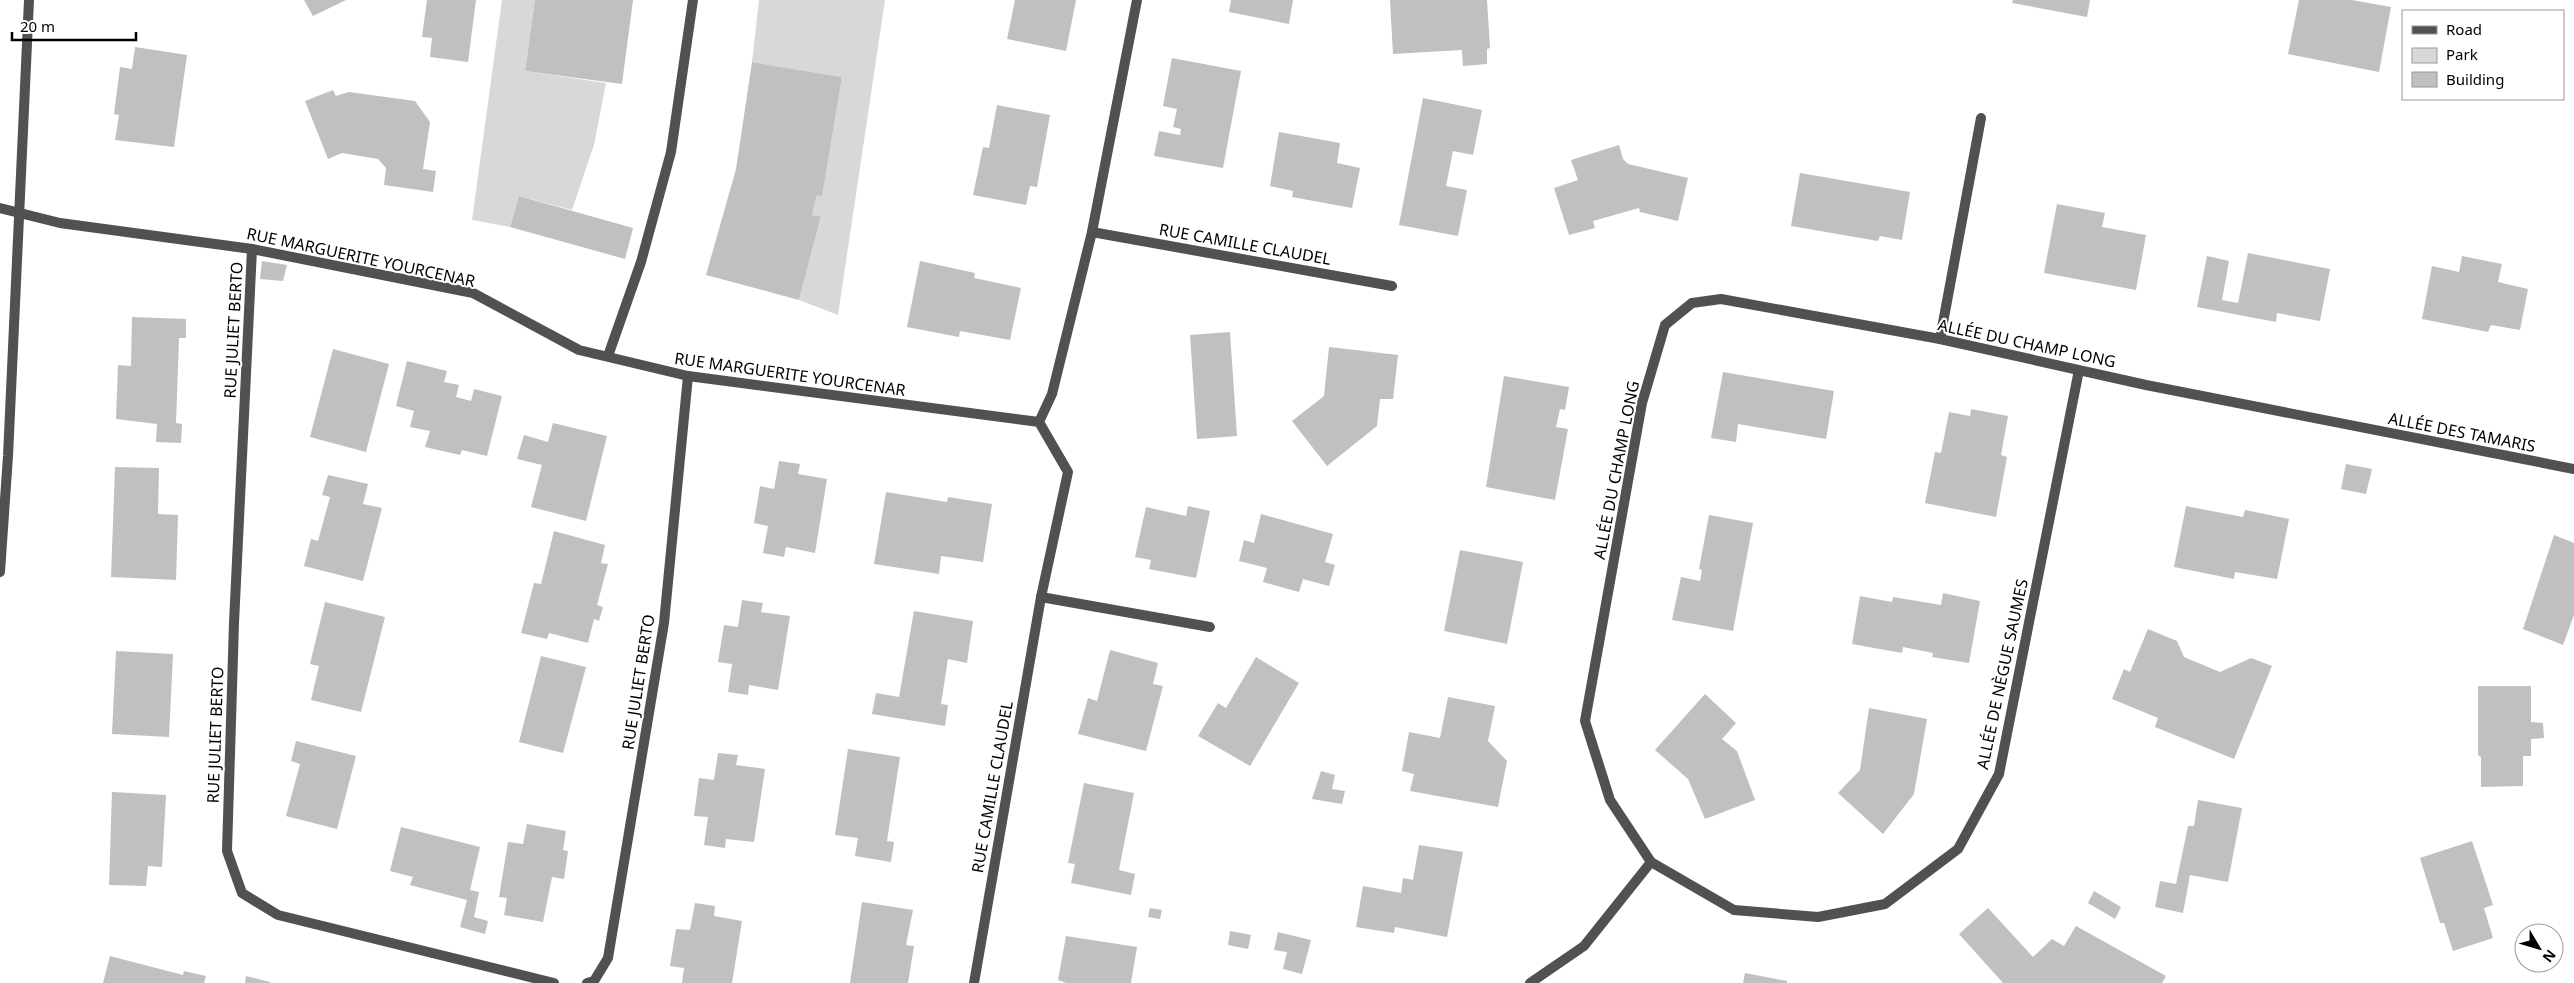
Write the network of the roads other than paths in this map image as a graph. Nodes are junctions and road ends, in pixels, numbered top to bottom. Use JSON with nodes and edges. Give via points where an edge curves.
{"nodes":[{"id":1,"x":29,"y":0,"type":"edge"},
{"id":2,"x":694,"y":0,"type":"edge"},
{"id":3,"x":1137,"y":0,"type":"edge"},
{"id":4,"x":1981,"y":118,"type":"dead end"},
{"id":5,"x":0,"y":208,"type":"edge"},
{"id":6,"x":20,"y":214,"type":"junction"},
{"id":7,"x":1092,"y":232,"type":"junction"},
{"id":8,"x":252,"y":249,"type":"junction"},
{"id":9,"x":1392,"y":286,"type":"dead end"},
{"id":10,"x":1940,"y":339,"type":"junction"},
{"id":11,"x":608,"y":356,"type":"junction"},
{"id":12,"x":2079,"y":370,"type":"junction"},
{"id":13,"x":688,"y":376,"type":"junction"},
{"id":14,"x":1039,"y":422,"type":"junction"},
{"id":15,"x":2344,"y":424,"type":"joint"},
{"id":16,"x":2574,"y":469,"type":"edge"},
{"id":17,"x":0,"y":572,"type":"edge"},
{"id":18,"x":1041,"y":597,"type":"junction"},
{"id":19,"x":1210,"y":627,"type":"dead end"},
{"id":20,"x":1651,"y":862,"type":"junction"},
{"id":21,"x":554,"y":983,"type":"edge"},
{"id":22,"x":587,"y":983,"type":"edge"},
{"id":23,"x":974,"y":983,"type":"edge"},
{"id":24,"x":1530,"y":983,"type":"edge"}],
"edges":[{"from":1,"to":6,"type":"street"},
{"from":2,"to":11,"type":"street","via":[[671,152],[641,262]]},
{"from":3,"to":7,"type":"street"},
{"from":4,"to":10,"type":"street"},
{"from":5,"to":6,"type":"street","name":"RUE MARGUERITE YOURCENAR"},
{"from":6,"to":8,"type":"street","name":"RUE MARGUERITE YOURCENAR","via":[[60,224]]},
{"from":6,"to":17,"type":"street"},
{"from":7,"to":9,"type":"street","name":"RUE CAMILLE CLAUDEL"},
{"from":7,"to":14,"type":"street","via":[[1052,394]]},
{"from":8,"to":11,"type":"street","name":"RUE MARGUERITE YOURCENAR","via":[[473,293],[579,350]]},
{"from":8,"to":21,"type":"street","name":"RUE JULIET BERTO","via":[[227,851],[242,893],[278,915]]},
{"from":10,"to":12,"type":"street","name":"ALLÉE DU CHAMP LONG"},
{"from":10,"to":20,"type":"street","name":"ALLÉE DU CHAMP LONG","via":[[1721,298],[1692,303],[1665,325],[1642,403],[1585,721],[1610,800]]},
{"from":11,"to":13,"type":"street","name":"RUE MARGUERITE YOURCENAR"},
{"from":12,"to":15,"type":"street","name":"ALLÉE DU CHAMP LONG"},
{"from":12,"to":20,"type":"street","name":"ALLÉE DE NÈGUE SAUMES","via":[[1999,774],[1958,849],[1885,904],[1818,917],[1734,910]]},
{"from":13,"to":14,"type":"street","name":"RUE MARGUERITE YOURCENAR"},
{"from":13,"to":22,"type":"street","name":"RUE JULIET BERTO","via":[[660,642],[608,958],[594,981]]},
{"from":14,"to":18,"type":"street","name":"RUE CAMILLE CLAUDEL","via":[[1068,472]]},
{"from":15,"to":16,"type":"street","name":"ALLÉE DES TAMARIS"},
{"from":18,"to":19,"type":"street"},
{"from":18,"to":23,"type":"street","name":"RUE CAMILLE CLAUDEL"},
{"from":20,"to":24,"type":"street","via":[[1584,946]]}]}
